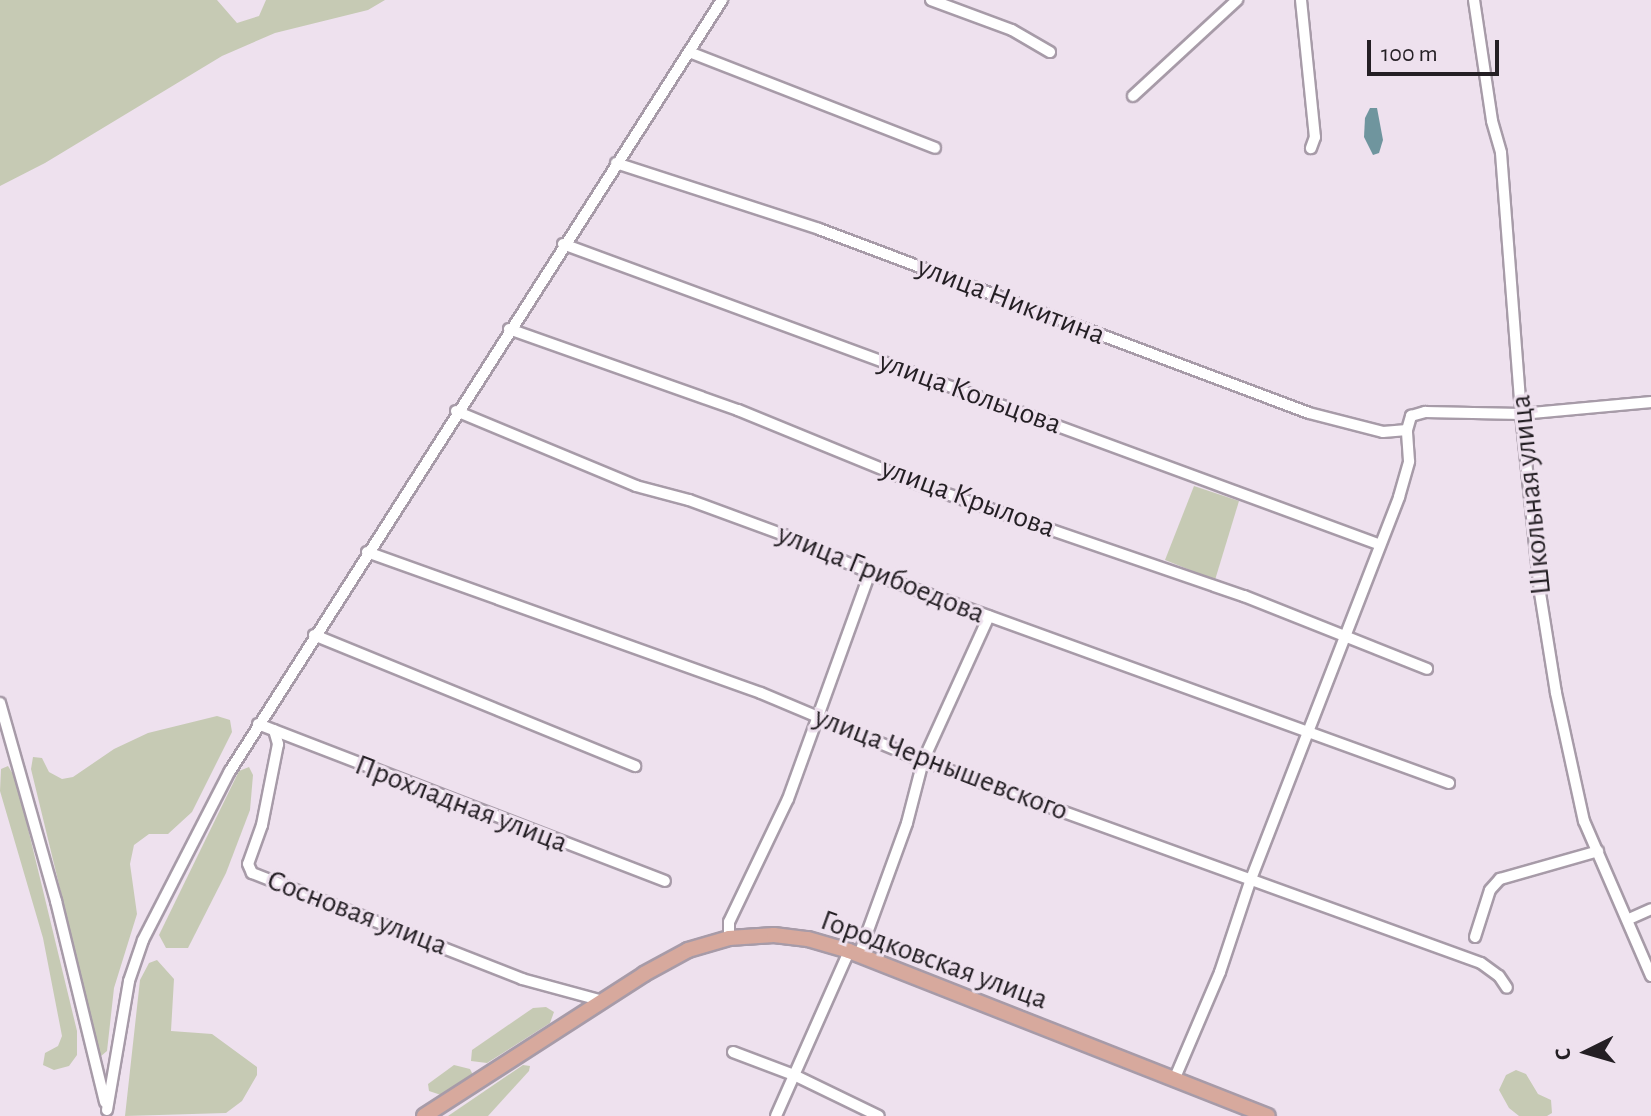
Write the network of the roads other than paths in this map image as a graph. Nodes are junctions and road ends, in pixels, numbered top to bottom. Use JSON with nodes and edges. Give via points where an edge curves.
{"nodes":[{"id":1,"x":722,"y":0,"type":"edge"},
{"id":2,"x":931,"y":0,"type":"edge"},
{"id":3,"x":1237,"y":0,"type":"edge"},
{"id":4,"x":1301,"y":0,"type":"edge"},
{"id":5,"x":1474,"y":0,"type":"edge"},
{"id":6,"x":689,"y":52,"type":"junction"},
{"id":7,"x":1050,"y":52,"type":"dead end"},
{"id":8,"x":1133,"y":96,"type":"dead end"},
{"id":9,"x":935,"y":148,"type":"dead end"},
{"id":10,"x":1311,"y":148,"type":"dead end"},
{"id":11,"x":616,"y":163,"type":"junction"},
{"id":12,"x":563,"y":244,"type":"junction"},
{"id":13,"x":509,"y":329,"type":"junction"},
{"id":14,"x":1651,"y":402,"type":"edge"},
{"id":15,"x":456,"y":411,"type":"junction"},
{"id":16,"x":1521,"y":414,"type":"junction"},
{"id":17,"x":1407,"y":430,"type":"junction"},
{"id":18,"x":1378,"y":544,"type":"junction"},
{"id":19,"x":367,"y":552,"type":"junction"},
{"id":20,"x":870,"y":573,"type":"junction"},
{"id":21,"x":989,"y":616,"type":"junction"},
{"id":22,"x":314,"y":635,"type":"junction"},
{"id":23,"x":1343,"y":637,"type":"junction"},
{"id":24,"x":1427,"y":669,"type":"dead end"},
{"id":25,"x":0,"y":703,"type":"edge"},
{"id":26,"x":817,"y":716,"type":"junction"},
{"id":27,"x":258,"y":724,"type":"junction"},
{"id":28,"x":274,"y":730,"type":"junction"},
{"id":29,"x":1308,"y":733,"type":"junction"},
{"id":30,"x":923,"y":761,"type":"junction"},
{"id":31,"x":635,"y":766,"type":"dead end"},
{"id":32,"x":1449,"y":783,"type":"dead end"},
{"id":33,"x":1598,"y":851,"type":"junction"},
{"id":34,"x":1251,"y":879,"type":"junction"},
{"id":35,"x":665,"y":881,"type":"dead end"},
{"id":36,"x":1651,"y":909,"type":"edge"},
{"id":37,"x":1629,"y":919,"type":"junction"},
{"id":38,"x":1475,"y":937,"type":"dead end"},
{"id":39,"x":729,"y":938,"type":"junction"},
{"id":40,"x":854,"y":953,"type":"junction"},
{"id":41,"x":1651,"y":976,"type":"edge"},
{"id":42,"x":1507,"y":988,"type":"dead end"},
{"id":43,"x":603,"y":1001,"type":"junction"},
{"id":44,"x":733,"y":1052,"type":"dead end"},
{"id":45,"x":794,"y":1075,"type":"junction"},
{"id":46,"x":1174,"y":1080,"type":"junction"},
{"id":47,"x":107,"y":1113,"type":"edge"},
{"id":48,"x":424,"y":1116,"type":"edge"},
{"id":49,"x":776,"y":1116,"type":"edge"},
{"id":50,"x":879,"y":1116,"type":"edge"},
{"id":51,"x":1268,"y":1116,"type":"edge"}],
"edges":[{"from":1,"to":6,"type":"street"},
{"from":2,"to":7,"type":"street","via":[[1012,30]]},
{"from":3,"to":8,"type":"street"},
{"from":4,"to":10,"type":"street","via":[[1315,137]]},
{"from":5,"to":16,"type":"street","name":"Школьная улица","via":[[1501,153]]},
{"from":6,"to":9,"type":"street"},
{"from":6,"to":11,"type":"street"},
{"from":11,"to":12,"type":"street"},
{"from":11,"to":17,"type":"street","name":"улица Никитина","via":[[819,229],[1309,413],[1383,432]]},
{"from":12,"to":13,"type":"street"},
{"from":12,"to":18,"type":"street","name":"улица Кольцова"},
{"from":13,"to":15,"type":"street"},
{"from":13,"to":23,"type":"street","name":"улица Крылова","via":[[738,410],[918,484],[1244,596]]},
{"from":14,"to":16,"type":"street"},
{"from":15,"to":19,"type":"street"},
{"from":15,"to":20,"type":"street","name":"улица Грибоедова","via":[[587,467],[771,530]]},
{"from":16,"to":17,"type":"street","via":[[1425,412],[1411,416]]},
{"from":16,"to":33,"type":"street","name":"Школьная улица","via":[[1556,693],[1575,789]]},
{"from":17,"to":18,"type":"street","via":[[1409,461]]},
{"from":18,"to":23,"type":"street"},
{"from":19,"to":22,"type":"street"},
{"from":19,"to":26,"type":"street","name":"улица Чернышевского"},
{"from":20,"to":21,"type":"street","name":"улица Грибоедова"},
{"from":20,"to":26,"type":"street"},
{"from":21,"to":29,"type":"street","name":"улица Грибоедова"},
{"from":21,"to":30,"type":"street"},
{"from":22,"to":27,"type":"street"},
{"from":22,"to":31,"type":"street"},
{"from":23,"to":24,"type":"street","name":"улица Крылова"},
{"from":23,"to":29,"type":"street"},
{"from":25,"to":47,"type":"street","via":[[56,901]]},
{"from":26,"to":30,"type":"street","name":"улица Чернышевского"},
{"from":26,"to":39,"type":"street","via":[[788,799],[729,922]]},
{"from":27,"to":28,"type":"street","name":"Прохладная улица"},
{"from":27,"to":47,"type":"street","via":[[143,940],[120,1021]]},
{"from":28,"to":35,"type":"street","name":"Прохладная улица"},
{"from":28,"to":43,"type":"street","name":"Сосновая улица","via":[[278,744],[262,825],[248,864],[252,873],[522,979]]},
{"from":29,"to":32,"type":"street","name":"улица Грибоедова"},
{"from":29,"to":34,"type":"street"},
{"from":30,"to":34,"type":"street","name":"улица Чернышевского"},
{"from":30,"to":40,"type":"street","via":[[907,823]]},
{"from":33,"to":37,"type":"street","name":"Школьная улица"},
{"from":33,"to":38,"type":"street","via":[[1500,879],[1490,890]]},
{"from":34,"to":42,"type":"street","name":"улица Чернышевского","via":[[1481,963]]},
{"from":34,"to":46,"type":"street","via":[[1220,972]]},
{"from":36,"to":37,"type":"street"},
{"from":37,"to":41,"type":"street","name":"Школьная улица"},
{"from":39,"to":40,"type":"main road","name":"Городковская улица","via":[[808,939]]},
{"from":39,"to":43,"type":"main road","name":"Городковская улица","via":[[688,950]]},
{"from":40,"to":45,"type":"street"},
{"from":40,"to":46,"type":"main road","name":"Городковская улица"},
{"from":43,"to":48,"type":"main road","name":"Городковская улица"},
{"from":44,"to":45,"type":"street"},
{"from":45,"to":49,"type":"street"},
{"from":45,"to":50,"type":"street"},
{"from":46,"to":51,"type":"main road","name":"Городковская улица"}]}
